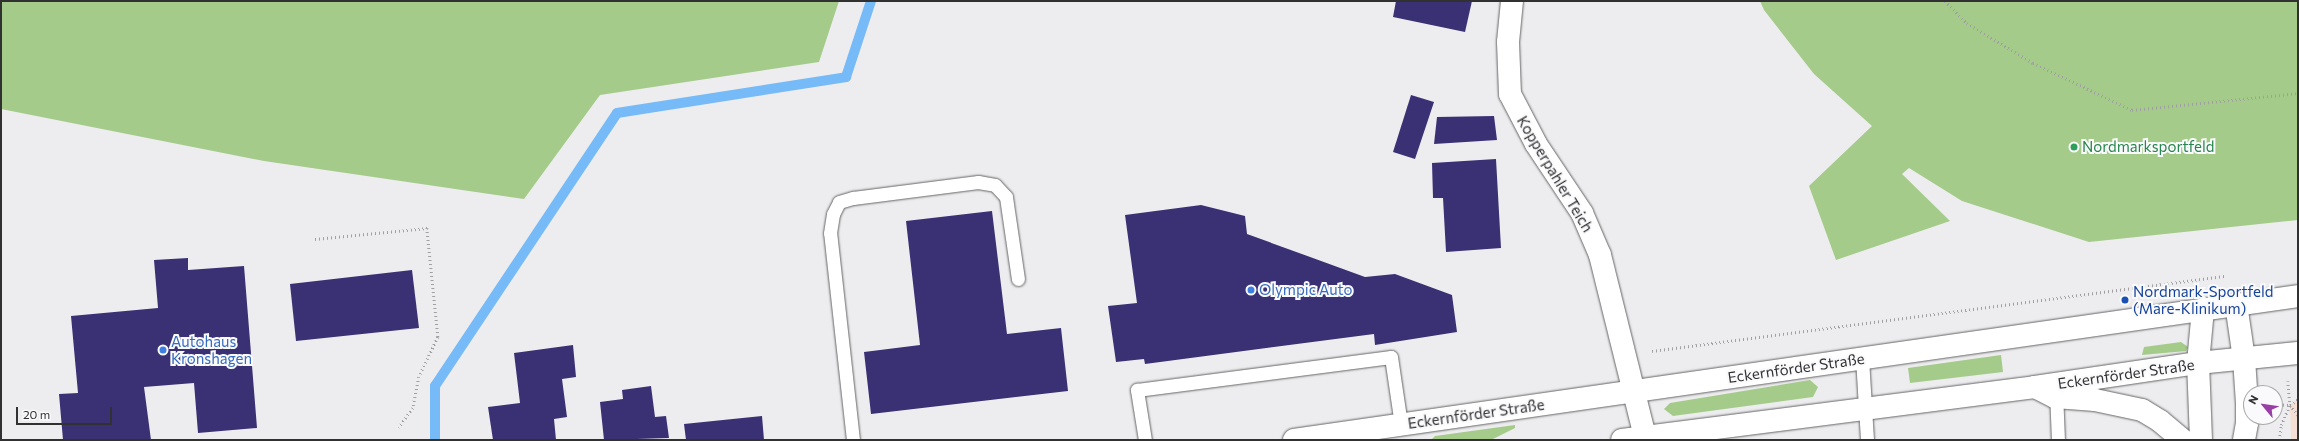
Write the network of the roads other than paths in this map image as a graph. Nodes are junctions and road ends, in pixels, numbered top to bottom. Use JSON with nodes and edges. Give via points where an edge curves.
{"nodes":[{"id":1,"x":1512,"y":1,"type":"edge"},
{"id":2,"x":1018,"y":279,"type":"dead end"},
{"id":3,"x":2298,"y":296,"type":"edge"},
{"id":4,"x":2236,"y":304,"type":"junction"},
{"id":5,"x":2204,"y":308,"type":"junction"},
{"id":6,"x":2298,"y":353,"type":"edge"},
{"id":7,"x":1862,"y":358,"type":"junction"},
{"id":8,"x":2244,"y":359,"type":"junction"},
{"id":9,"x":2198,"y":363,"type":"junction"},
{"id":10,"x":2049,"y":389,"type":"junction"},
{"id":11,"x":1635,"y":392,"type":"junction"},
{"id":12,"x":1865,"y":409,"type":"junction"},
{"id":13,"x":1402,"y":425,"type":"junction"},
{"id":14,"x":1645,"y":437,"type":"junction"},
{"id":15,"x":853,"y":440,"type":"edge"},
{"id":16,"x":1145,"y":440,"type":"edge"},
{"id":17,"x":1294,"y":440,"type":"edge"},
{"id":18,"x":1622,"y":440,"type":"edge"},
{"id":19,"x":1867,"y":440,"type":"edge"},
{"id":20,"x":2058,"y":440,"type":"edge"},
{"id":21,"x":2183,"y":440,"type":"edge"},
{"id":22,"x":2201,"y":440,"type":"edge"},
{"id":23,"x":2244,"y":440,"type":"edge"}],
"edges":[{"from":1,"to":11,"type":"main road","name":"Kopperpahler Teich","via":[[1508,42],[1510,94],[1526,128],[1574,200],[1600,255]]},
{"from":2,"to":15,"type":"lane","via":[[1006,197],[995,185],[978,182],[852,198],[839,202],[832,214],[830,232]]},
{"from":3,"to":4,"type":"main road","name":"Eckernförder Straße"},
{"from":4,"to":5,"type":"main road","name":"Eckernförder Straße"},
{"from":4,"to":8,"type":"main road"},
{"from":5,"to":7,"type":"main road","name":"Eckernförder Straße"},
{"from":5,"to":9,"type":"main road"},
{"from":6,"to":8,"type":"main road","name":"Eckernförder Straße"},
{"from":7,"to":11,"type":"main road","name":"Eckernförder Straße"},
{"from":7,"to":12,"type":"lane"},
{"from":8,"to":9,"type":"main road","name":"Eckernförder Straße"},
{"from":8,"to":23,"type":"main road","via":[[2247,423]]},
{"from":9,"to":10,"type":"main road","name":"Eckernförder Straße"},
{"from":9,"to":22,"type":"main road"},
{"from":10,"to":12,"type":"main road","name":"Eckernförder Straße"},
{"from":10,"to":20,"type":"lane"},
{"from":10,"to":21,"type":"main road","via":[[2142,410]]},
{"from":11,"to":13,"type":"main road","name":"Eckernförder Straße"},
{"from":11,"to":14,"type":"main road","name":"Kopperpahler Teich"},
{"from":12,"to":14,"type":"main road","name":"Eckernförder Straße"},
{"from":12,"to":19,"type":"lane"},
{"from":13,"to":16,"type":"lane","via":[[1391,357],[1137,390]]},
{"from":13,"to":17,"type":"main road","name":"Eckernförder Straße"},
{"from":14,"to":18,"type":"main road","name":"Eckernförder Straße"}]}
